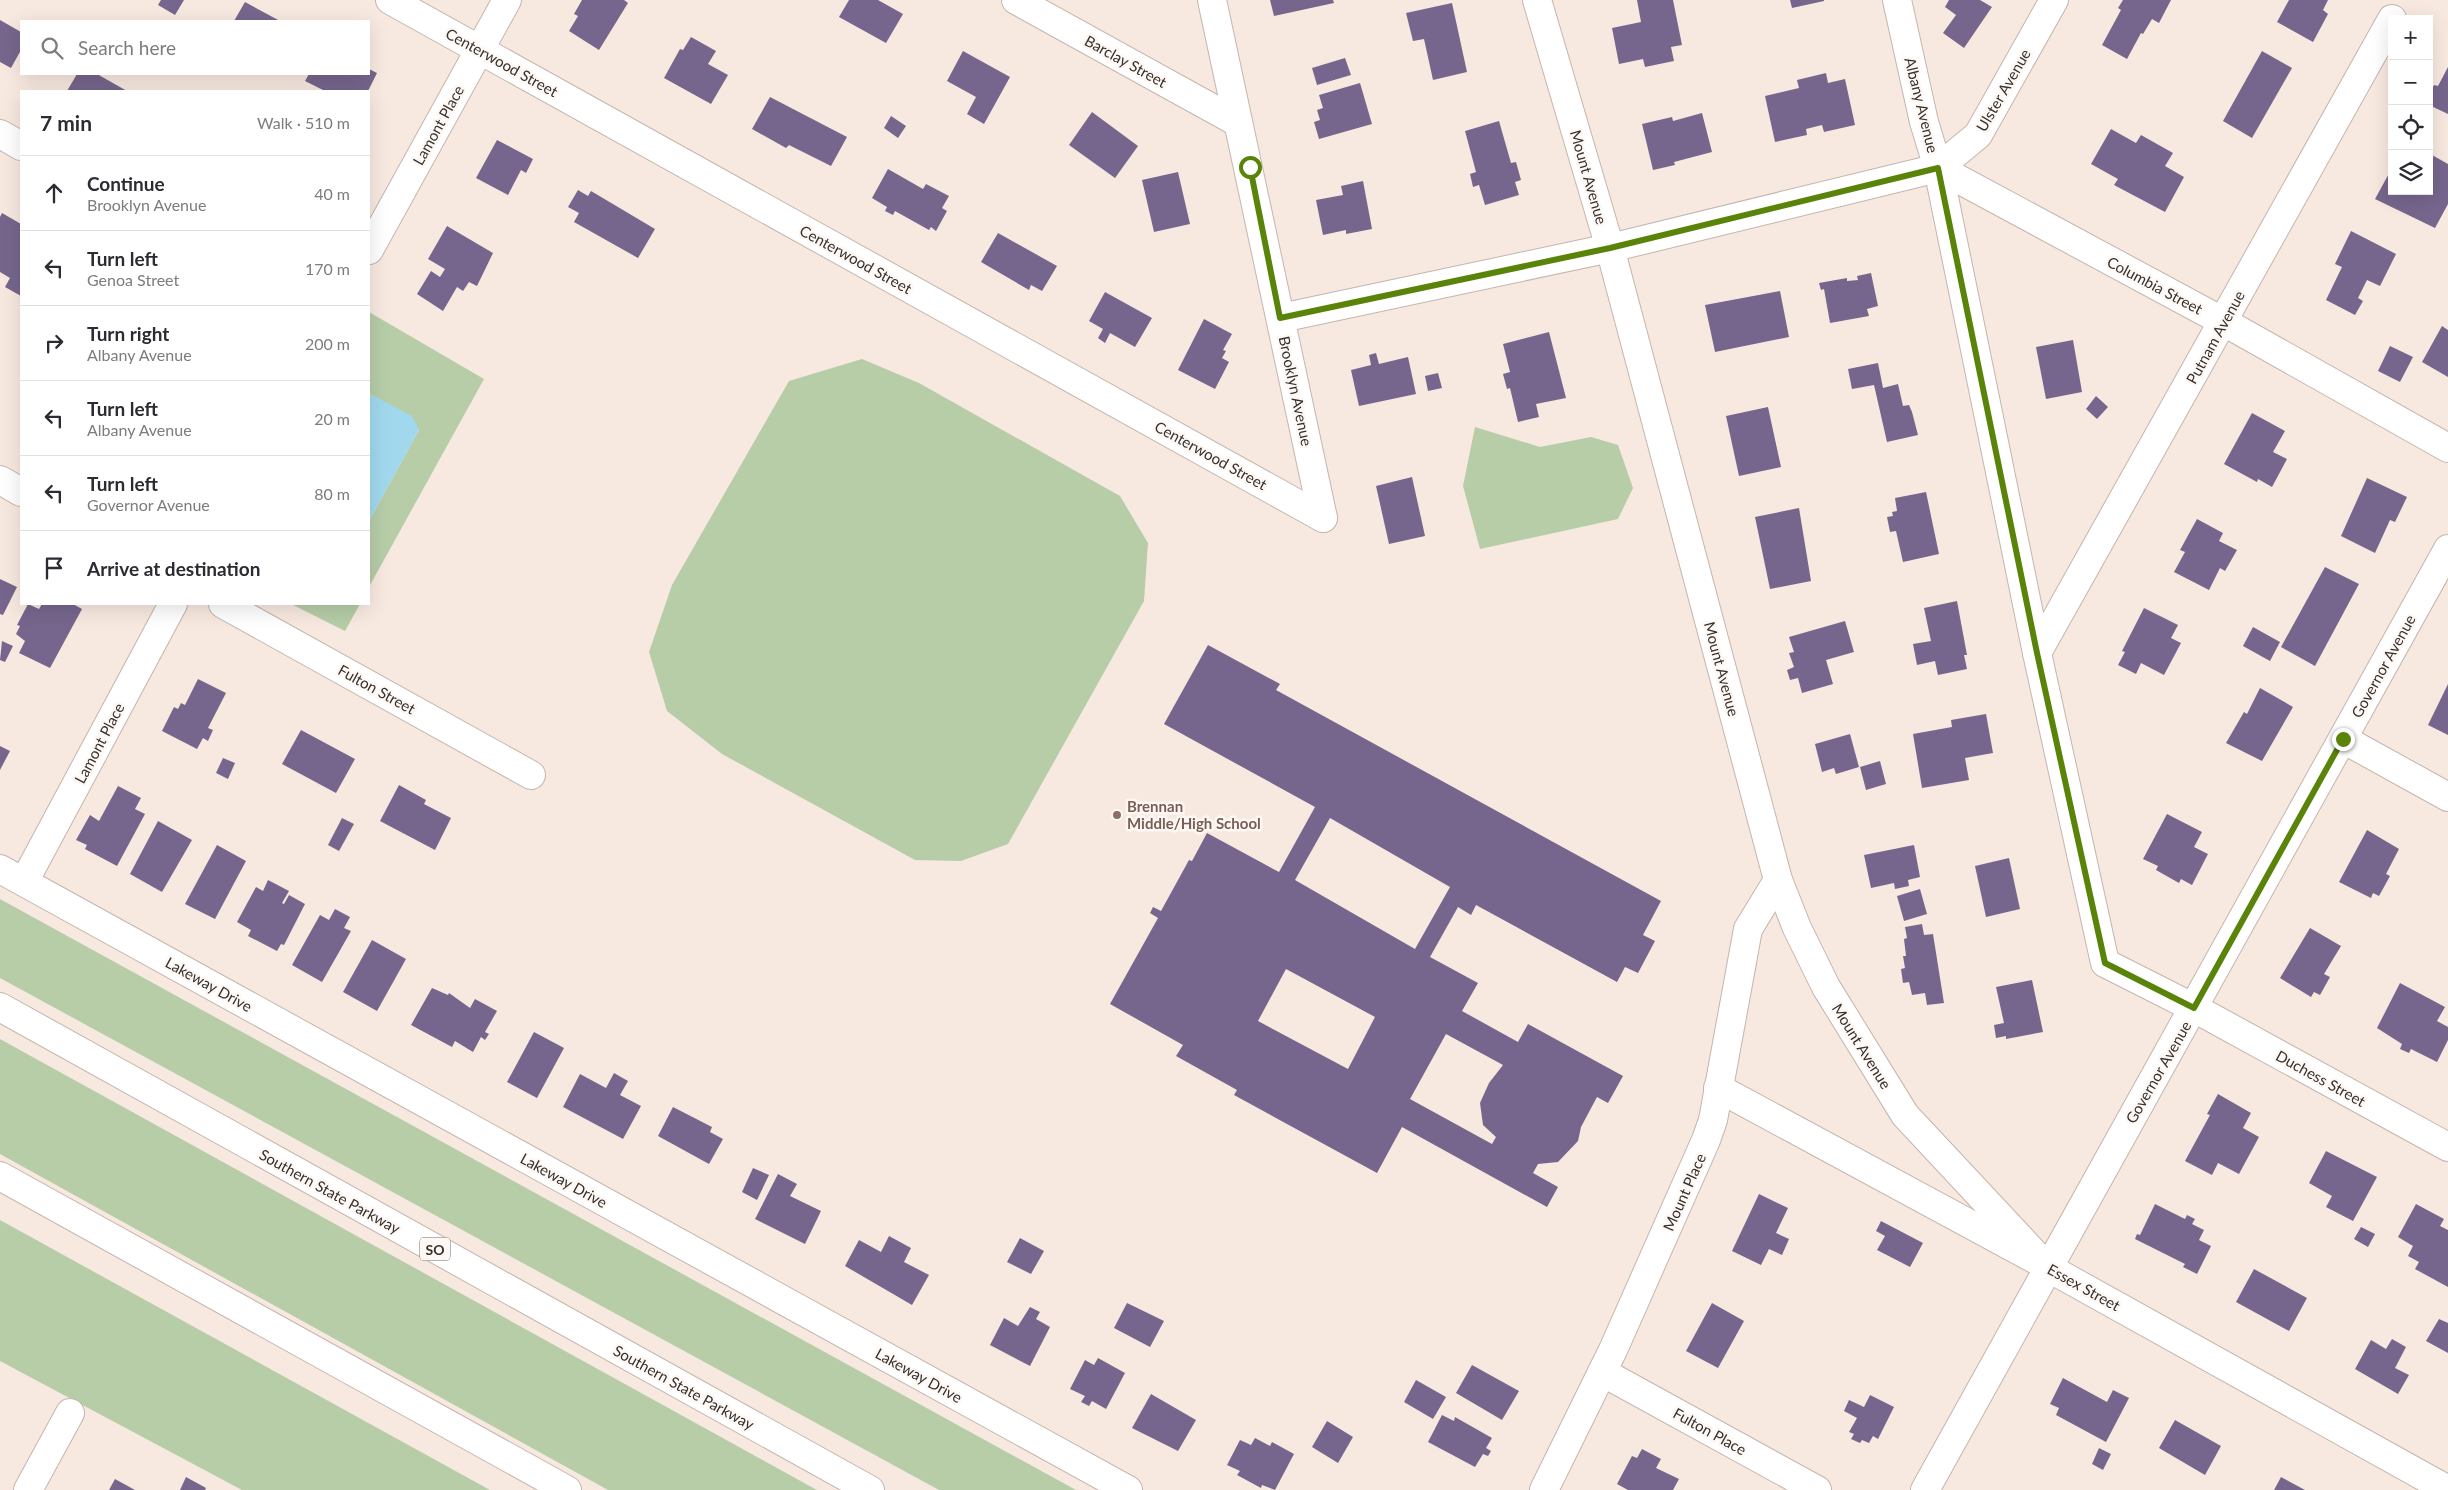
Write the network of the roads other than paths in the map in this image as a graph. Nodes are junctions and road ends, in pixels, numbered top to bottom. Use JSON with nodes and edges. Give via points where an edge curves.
{"nodes":[{"id":1,"x":390,"y":0,"type":"edge"},
{"id":2,"x":507,"y":0,"type":"edge"},
{"id":3,"x":1016,"y":0,"type":"edge"},
{"id":4,"x":1212,"y":0,"type":"edge"},
{"id":5,"x":1537,"y":0,"type":"edge"},
{"id":6,"x":1897,"y":0,"type":"edge"},
{"id":7,"x":2054,"y":0,"type":"edge"},
{"id":8,"x":2402,"y":0,"type":"edge"},
{"id":9,"x":2394,"y":15,"type":"edge"},
{"id":10,"x":2388,"y":26,"type":"edge"},
{"id":11,"x":479,"y":50,"type":"junction"},
{"id":12,"x":1237,"y":122,"type":"junction"},
{"id":13,"x":0,"y":134,"type":"edge"},
{"id":14,"x":20,"y":145,"type":"edge"},
{"id":15,"x":1938,"y":168,"type":"junction"},
{"id":16,"x":370,"y":248,"type":"edge"},
{"id":17,"x":1610,"y":248,"type":"junction"},
{"id":18,"x":1280,"y":318,"type":"junction"},
{"id":19,"x":2224,"y":322,"type":"junction"},
{"id":20,"x":2448,"y":448,"type":"edge"},
{"id":21,"x":0,"y":480,"type":"edge"},
{"id":22,"x":20,"y":491,"type":"edge"},
{"id":23,"x":1323,"y":518,"type":"joint"},
{"id":24,"x":2448,"y":549,"type":"edge"},
{"id":25,"x":172,"y":605,"type":"edge"},
{"id":26,"x":226,"y":605,"type":"edge"},
{"id":27,"x":2037,"y":653,"type":"junction"},
{"id":28,"x":2343,"y":739,"type":"junction"},
{"id":29,"x":531,"y":775,"type":"dead end"},
{"id":30,"x":2448,"y":797,"type":"edge"},
{"id":31,"x":0,"y":869,"type":"edge"},
{"id":32,"x":1778,"y":880,"type":"junction"},
{"id":33,"x":24,"y":882,"type":"junction"},
{"id":34,"x":0,"y":1008,"type":"edge"},
{"id":35,"x":2194,"y":1008,"type":"junction"},
{"id":36,"x":1718,"y":1088,"type":"junction"},
{"id":37,"x":2448,"y":1147,"type":"edge"},
{"id":38,"x":0,"y":1176,"type":"edge"},
{"id":39,"x":2047,"y":1267,"type":"junction"},
{"id":40,"x":1602,"y":1372,"type":"junction"},
{"id":41,"x":70,"y":1413,"type":"dead end"},
{"id":42,"x":28,"y":1490,"type":"edge"},
{"id":43,"x":567,"y":1490,"type":"edge"},
{"id":44,"x":870,"y":1490,"type":"edge"},
{"id":45,"x":1128,"y":1490,"type":"edge"},
{"id":46,"x":1544,"y":1490,"type":"edge"},
{"id":47,"x":1817,"y":1490,"type":"edge"},
{"id":48,"x":1925,"y":1490,"type":"edge"},
{"id":49,"x":2448,"y":1490,"type":"edge"}],
"edges":[{"from":1,"to":11,"type":"main road","name":"Centerwood Street"},
{"from":2,"to":11,"type":"main road","name":"Lamont Place"},
{"from":3,"to":12,"type":"main road","name":"Barclay Street"},
{"from":4,"to":12,"type":"main road","name":"Brooklyn Avenue"},
{"from":5,"to":17,"type":"main road","name":"Mount Avenue"},
{"from":6,"to":15,"type":"main road","name":"Albany Avenue","via":[[1924,122]]},
{"from":7,"to":15,"type":"main road","name":"Ulster Avenue","via":[[1978,135]]},
{"from":8,"to":9,"type":"main road","name":"Putnam Avenue"},
{"from":10,"to":19,"type":"main road","name":"Putnam Avenue"},
{"from":11,"to":16,"type":"main road","name":"Lamont Place"},
{"from":11,"to":23,"type":"main road","name":"Centerwood Street"},
{"from":12,"to":18,"type":"main road","name":"Brooklyn Avenue","via":[[1250,167]]},
{"from":13,"to":14,"type":"main road"},
{"from":15,"to":17,"type":"main road"},
{"from":15,"to":19,"type":"main road","name":"Columbia Street"},
{"from":15,"to":27,"type":"main road","name":"Albany Avenue"},
{"from":17,"to":18,"type":"main road"},
{"from":17,"to":32,"type":"main road","name":"Mount Avenue"},
{"from":18,"to":23,"type":"main road","name":"Brooklyn Avenue"},
{"from":19,"to":20,"type":"main road","name":"Columbia Street"},
{"from":19,"to":27,"type":"main road","name":"Putnam Avenue"},
{"from":21,"to":22,"type":"main road"},
{"from":24,"to":28,"type":"main road","name":"Governor Avenue"},
{"from":25,"to":33,"type":"main road","name":"Lamont Place"},
{"from":26,"to":29,"type":"main road","name":"Fulton Street"},
{"from":27,"to":35,"type":"main road","name":"Albany Avenue","via":[[2105,963]]},
{"from":28,"to":30,"type":"main road"},
{"from":28,"to":35,"type":"main road","name":"Governor Avenue"},
{"from":31,"to":33,"type":"main road","name":"Lakeway Drive"},
{"from":32,"to":36,"type":"main road","name":"Mount Place","via":[[1748,929]]},
{"from":32,"to":39,"type":"main road","name":"Mount Avenue","via":[[1796,928],[1826,987],[1905,1115]]},
{"from":33,"to":45,"type":"main road","name":"Lakeway Drive"},
{"from":34,"to":44,"type":"main road","name":"Southern State Parkway","number":"SO"},
{"from":35,"to":37,"type":"main road","name":"Duchess Street"},
{"from":35,"to":39,"type":"main road","name":"Governor Avenue"},
{"from":36,"to":39,"type":"main road","name":"Essex Street"},
{"from":36,"to":40,"type":"main road","name":"Mount Place","via":[[1706,1140]]},
{"from":38,"to":43,"type":"main road"},
{"from":39,"to":48,"type":"main road","name":"Governor Avenue"},
{"from":39,"to":49,"type":"main road","name":"Essex Street"},
{"from":40,"to":46,"type":"main road","name":"Mount Place"},
{"from":40,"to":47,"type":"main road","name":"Fulton Place"},
{"from":41,"to":42,"type":"main road"}]}
